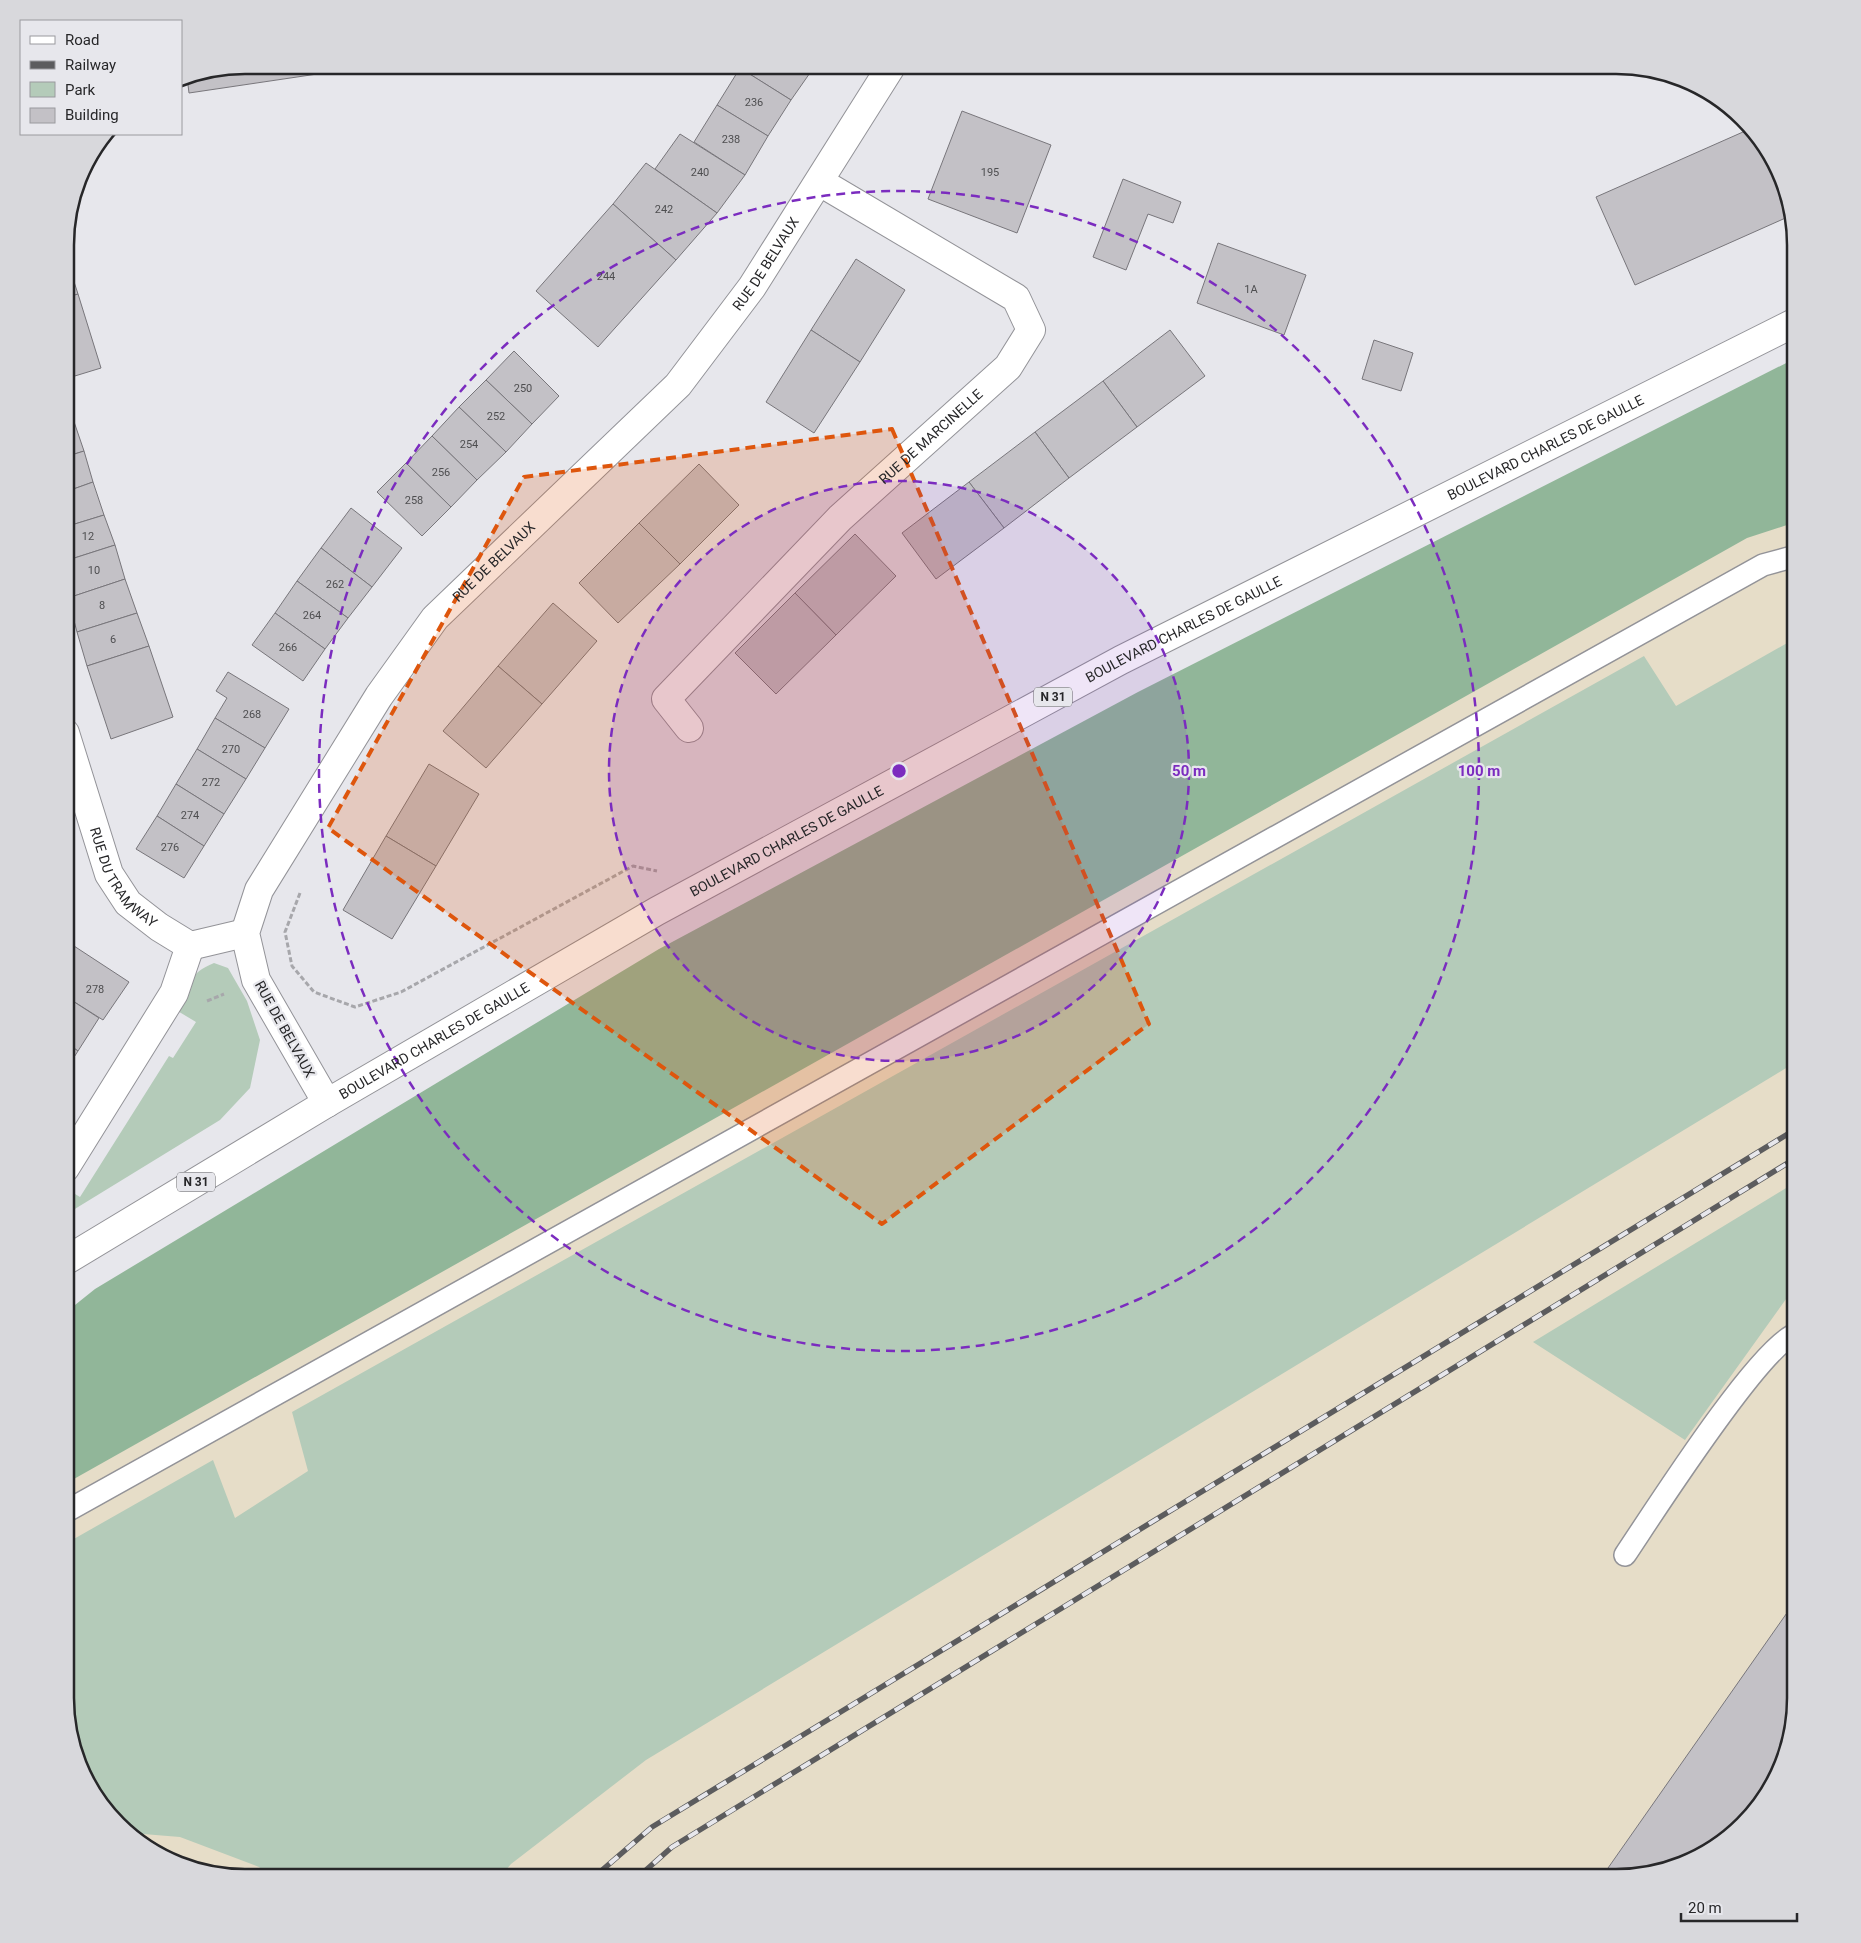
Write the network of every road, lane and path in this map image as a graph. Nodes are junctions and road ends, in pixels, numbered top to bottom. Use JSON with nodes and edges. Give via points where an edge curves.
{"nodes":[{"id":1,"x":886,"y":74,"type":"edge"},
{"id":2,"x":820,"y":182,"type":"junction"},
{"id":3,"x":1787,"y":327,"type":"edge"},
{"id":4,"x":1787,"y":558,"type":"edge"},
{"id":5,"x":689,"y":728,"type":"dead end"},
{"id":6,"x":74,"y":762,"type":"edge"},
{"id":7,"x":659,"y":871,"type":"dead end"},
{"id":8,"x":245,"y":932,"type":"junction"},
{"id":9,"x":190,"y":946,"type":"junction"},
{"id":10,"x":292,"y":966,"type":"dead end"},
{"id":11,"x":256,"y":980,"type":"junction"},
{"id":12,"x":174,"y":993,"type":"junction"},
{"id":13,"x":327,"y":1103,"type":"junction"},
{"id":14,"x":74,"y":1154,"type":"edge"},
{"id":15,"x":74,"y":1256,"type":"edge"},
{"id":16,"x":1787,"y":1337,"type":"edge"},
{"id":17,"x":74,"y":1507,"type":"edge"},
{"id":18,"x":1625,"y":1555,"type":"dead end"}],
"edges":[{"from":1,"to":2,"type":"street","name":"RUE DE BELVAUX"},
{"from":2,"to":5,"type":"street","name":"RUE DE MARCINELLE","via":[[1016,298],[1031,330],[1008,367],[840,518],[666,699]]},
{"from":2,"to":8,"type":"street","name":"RUE DE BELVAUX","via":[[752,287],[678,385],[436,618],[379,696],[259,890]]},
{"from":3,"to":13,"type":"street","name":"BOULEVARD CHARLES DE GAULLE","number":"N 31","via":[[1121,660],[657,911]]},
{"from":4,"to":17,"type":"lane","via":[[1763,565]]},
{"from":6,"to":9,"type":"street","name":"RUE DU TRAMWAY","via":[[109,874],[128,903],[158,927]]},
{"from":7,"to":10,"type":"path","via":[[633,866],[401,992],[355,1007],[314,992]]},
{"from":8,"to":9,"type":"street"},
{"from":8,"to":11,"type":"street","name":"RUE DE BELVAUX"},
{"from":9,"to":12,"type":"street"},
{"from":11,"to":12,"type":"path","via":[[196,1006]]},
{"from":11,"to":13,"type":"street","name":"RUE DE BELVAUX"},
{"from":12,"to":14,"type":"street"},
{"from":13,"to":15,"type":"street","name":"BOULEVARD CHARLES DE GAULLE","number":"N 31"},
{"from":16,"to":18,"type":"lane","via":[[1752,1373]]}]}
